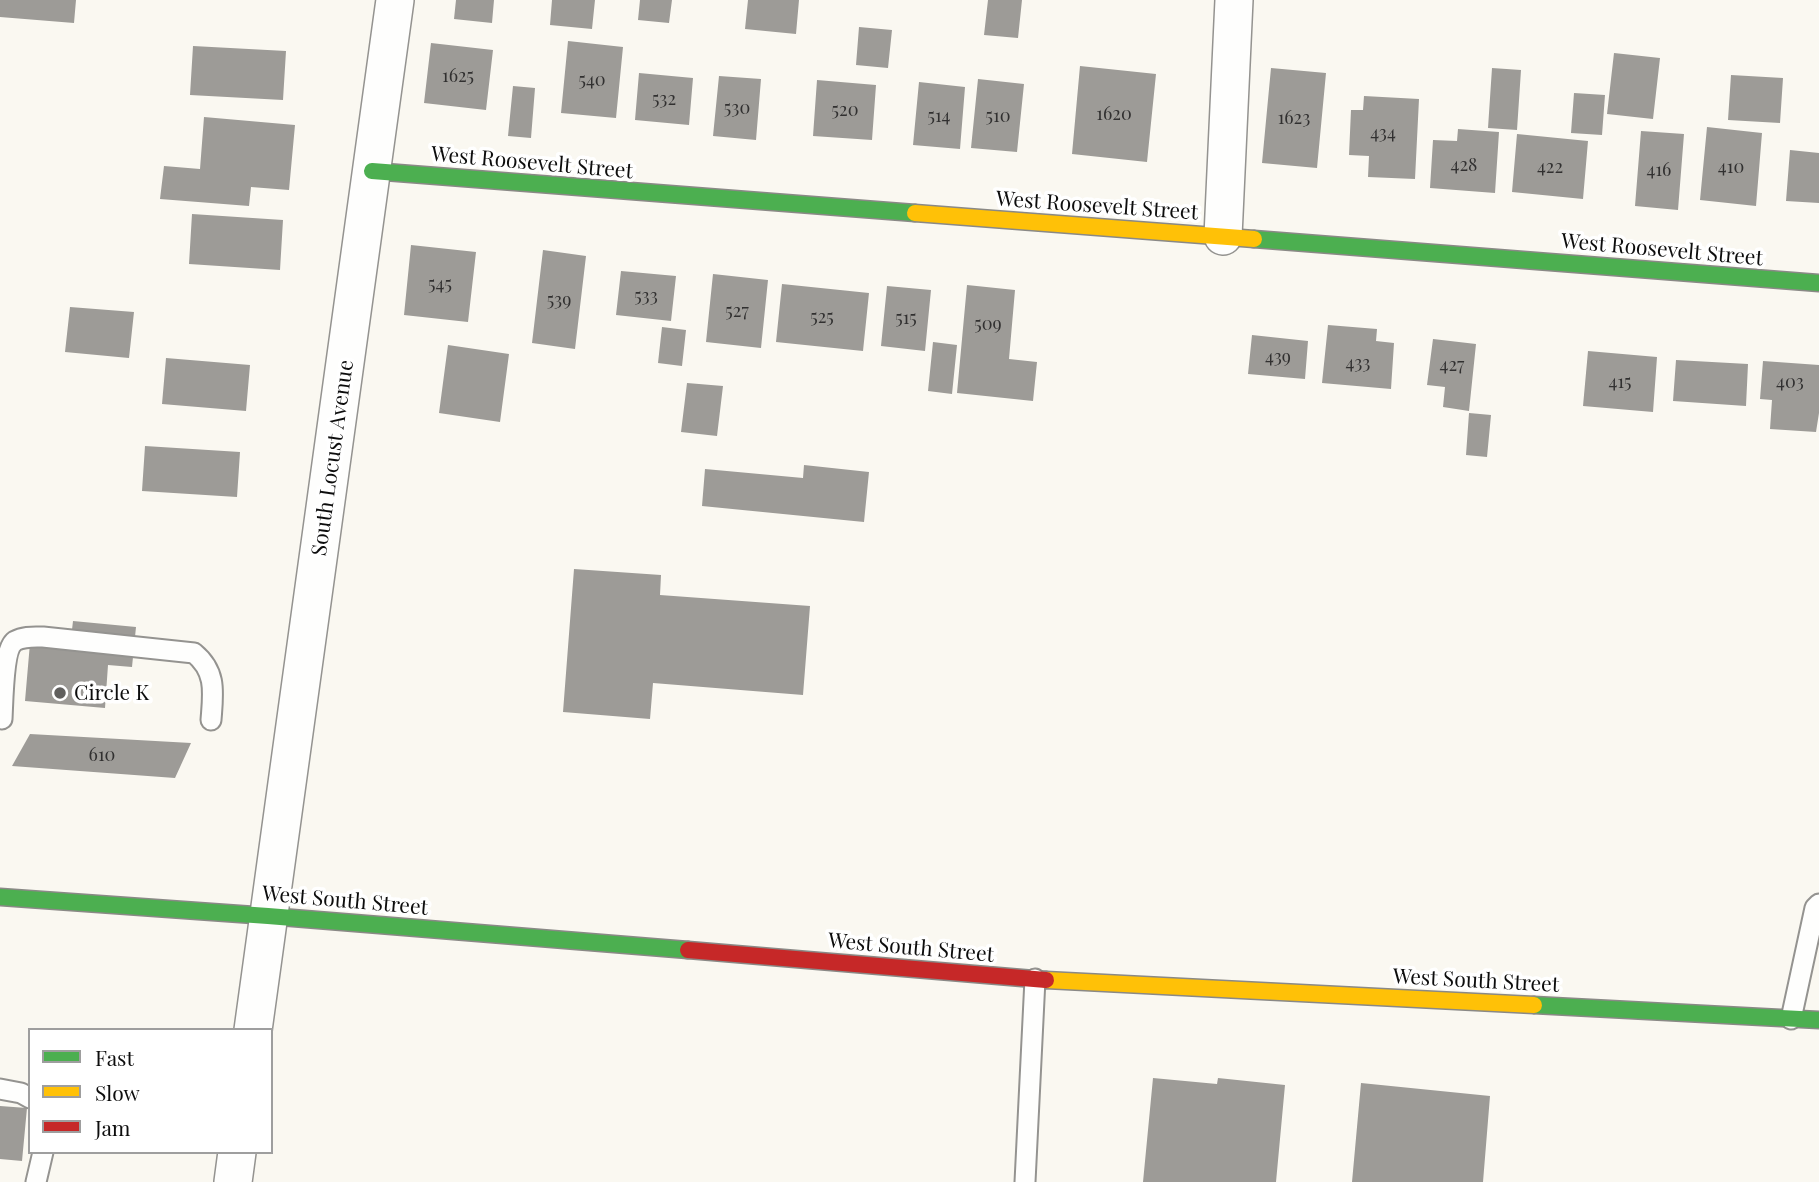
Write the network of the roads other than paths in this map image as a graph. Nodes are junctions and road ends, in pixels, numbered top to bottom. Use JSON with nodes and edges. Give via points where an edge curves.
{"nodes":[{"id":1,"x":395,"y":0,"type":"edge"},
{"id":2,"x":1234,"y":0,"type":"edge"},
{"id":3,"x":372,"y":171,"type":"junction"},
{"id":4,"x":1223,"y":236,"type":"junction"},
{"id":5,"x":1819,"y":283,"type":"edge"},
{"id":6,"x":2,"y":719,"type":"dead end"},
{"id":7,"x":211,"y":720,"type":"dead end"},
{"id":8,"x":0,"y":897,"type":"edge"},
{"id":9,"x":1819,"y":904,"type":"edge"},
{"id":10,"x":268,"y":916,"type":"junction"},
{"id":11,"x":1035,"y":979,"type":"junction"},
{"id":12,"x":1791,"y":1018,"type":"junction"},
{"id":13,"x":1819,"y":1020,"type":"edge"},
{"id":14,"x":253,"y":1028,"type":"edge"},
{"id":15,"x":0,"y":1089,"type":"edge"},
{"id":16,"x":28,"y":1097,"type":"edge"},
{"id":17,"x":43,"y":1154,"type":"edge"},
{"id":18,"x":237,"y":1154,"type":"edge"},
{"id":19,"x":36,"y":1182,"type":"edge"},
{"id":20,"x":233,"y":1182,"type":"edge"},
{"id":21,"x":1025,"y":1182,"type":"edge"}],
"edges":[{"from":1,"to":3,"type":"street","name":"South Locust Avenue"},
{"from":2,"to":4,"type":"street"},
{"from":3,"to":4,"type":"main road","name":"West Roosevelt Street"},
{"from":3,"to":10,"type":"street","name":"South Locust Avenue"},
{"from":4,"to":5,"type":"main road","name":"West Roosevelt Street"},
{"from":6,"to":7,"type":"lane","via":[[13,642],[43,637],[194,653],[205,662],[212,678]]},
{"from":8,"to":10,"type":"main road","name":"West South Street"},
{"from":9,"to":12,"type":"lane"},
{"from":10,"to":11,"type":"main road","name":"West South Street"},
{"from":10,"to":14,"type":"street","name":"South Locust Avenue"},
{"from":11,"to":12,"type":"main road","name":"West South Street"},
{"from":11,"to":21,"type":"lane"},
{"from":12,"to":13,"type":"main road","name":"West South Street"},
{"from":15,"to":16,"type":"lane"},
{"from":17,"to":19,"type":"lane"},
{"from":18,"to":20,"type":"street"}]}
